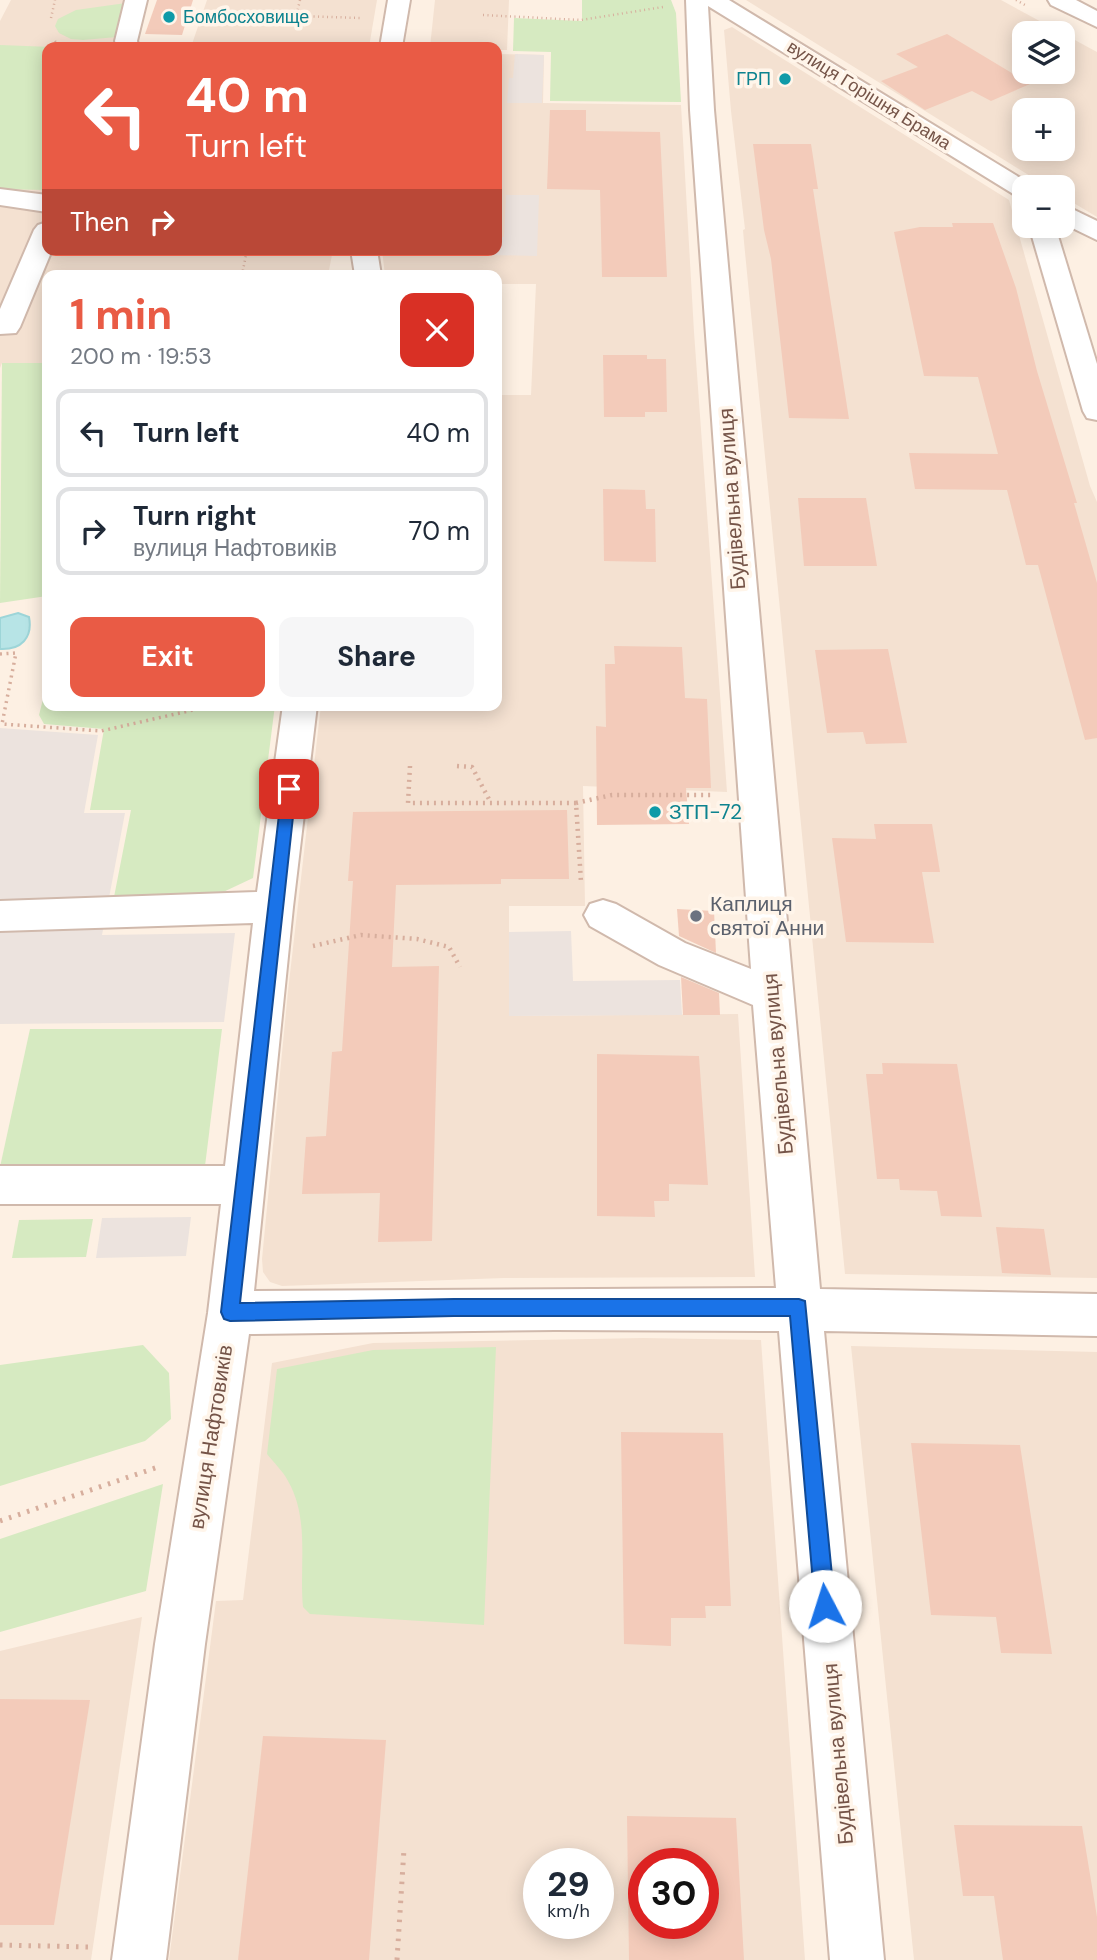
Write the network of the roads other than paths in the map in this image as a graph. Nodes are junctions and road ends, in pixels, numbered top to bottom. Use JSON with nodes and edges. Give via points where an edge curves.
{"nodes":[{"id":1,"x":136,"y":0,"type":"edge"},
{"id":2,"x":702,"y":0,"type":"edge"},
{"id":3,"x":1059,"y":0,"type":"edge"},
{"id":4,"x":397,"y":9,"type":"edge"},
{"id":5,"x":1097,"y":20,"type":"edge"},
{"id":6,"x":128,"y":42,"type":"edge"},
{"id":7,"x":392,"y":42,"type":"edge"},
{"id":8,"x":1012,"y":183,"type":"edge"},
{"id":9,"x":0,"y":197,"type":"edge"},
{"id":10,"x":42,"y":202,"type":"edge"},
{"id":11,"x":1075,"y":219,"type":"edge"},
{"id":12,"x":1097,"y":232,"type":"edge"},
{"id":13,"x":1046,"y":238,"type":"edge"},
{"id":14,"x":42,"y":242,"type":"edge"},
{"id":15,"x":6,"y":327,"type":"dead end"},
{"id":16,"x":1097,"y":411,"type":"edge"},
{"id":17,"x":299,"y":711,"type":"edge"},
{"id":18,"x":0,"y":915,"type":"edge"},
{"id":19,"x":603,"y":915,"type":"road end"},
{"id":20,"x":272,"y":927,"type":"junction"},
{"id":21,"x":772,"y":995,"type":"junction"},
{"id":22,"x":0,"y":1185,"type":"edge"},
{"id":23,"x":245,"y":1185,"type":"junction"},
{"id":24,"x":799,"y":1307,"type":"junction"},
{"id":25,"x":230,"y":1312,"type":"junction"},
{"id":26,"x":1097,"y":1315,"type":"edge"},
{"id":27,"x":140,"y":1954,"type":"edge"},
{"id":28,"x":857,"y":1960,"type":"edge"}],
"edges":[{"from":1,"to":6,"type":"street"},
{"from":2,"to":8,"type":"street","name":"вулиця Горішня Брама"},
{"from":2,"to":21,"type":"street","name":"Будівельна вулиця","via":[[737,566]]},
{"from":3,"to":5,"type":"street"},
{"from":4,"to":7,"type":"street"},
{"from":9,"to":10,"type":"street"},
{"from":11,"to":12,"type":"street"},
{"from":13,"to":16,"type":"street"},
{"from":14,"to":15,"type":"street"},
{"from":17,"to":20,"type":"street","name":"вулиця Нафтовиків"},
{"from":18,"to":20,"type":"street"},
{"from":19,"to":21,"type":"street","via":[[672,954]]},
{"from":20,"to":23,"type":"street","name":"вулиця Нафтовиків"},
{"from":21,"to":24,"type":"street","name":"Будівельна вулиця"},
{"from":22,"to":23,"type":"street"},
{"from":23,"to":25,"type":"street","name":"вулиця Нафтовиків"},
{"from":24,"to":25,"type":"street"},
{"from":24,"to":26,"type":"street"},
{"from":24,"to":28,"type":"street","name":"Будівельна вулиця"},
{"from":25,"to":27,"type":"street","name":"вулиця Нафтовиків"}]}
